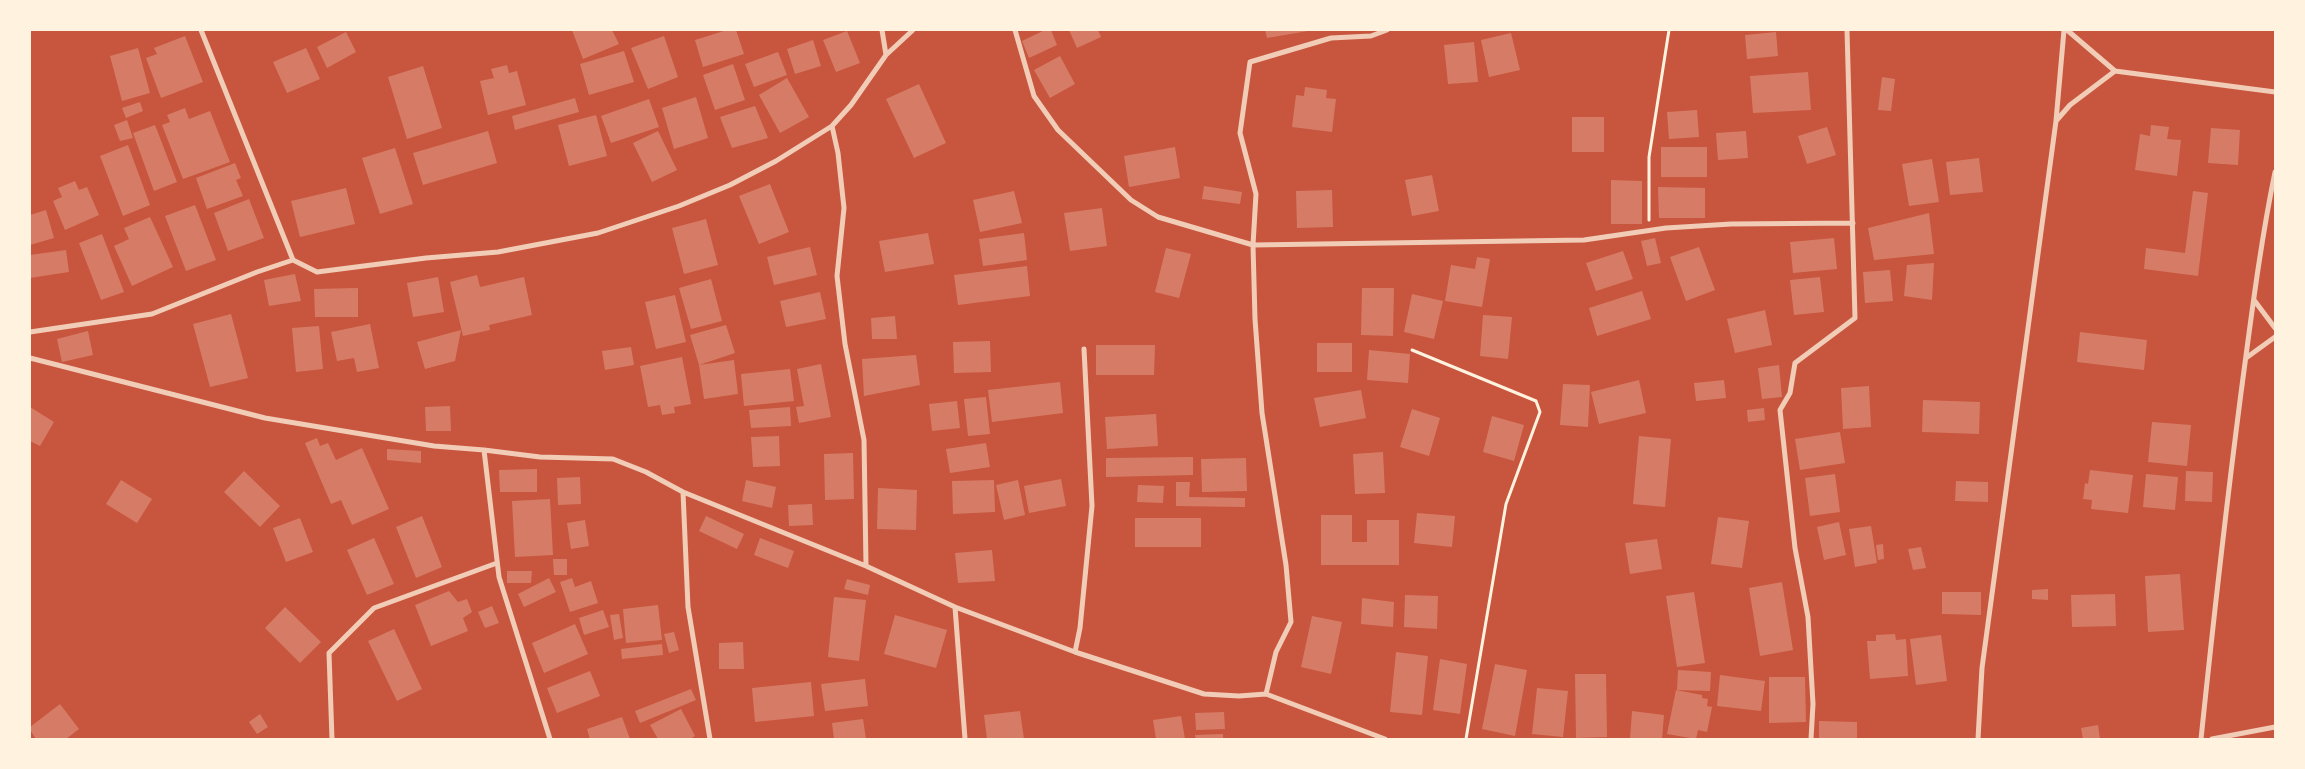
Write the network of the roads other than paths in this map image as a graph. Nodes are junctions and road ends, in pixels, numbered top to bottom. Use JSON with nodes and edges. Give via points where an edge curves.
{"nodes":[{"id":1,"x":202,"y":30,"type":"edge"},
{"id":2,"x":882,"y":30,"type":"edge"},
{"id":3,"x":913,"y":30,"type":"edge"},
{"id":4,"x":1015,"y":30,"type":"edge"},
{"id":5,"x":1365,"y":30,"type":"edge"},
{"id":6,"x":1387,"y":30,"type":"edge"},
{"id":7,"x":1847,"y":30,"type":"edge"},
{"id":8,"x":2065,"y":30,"type":"edge"},
{"id":9,"x":1371,"y":36,"type":"junction"},
{"id":10,"x":886,"y":55,"type":"junction"},
{"id":11,"x":2115,"y":71,"type":"junction"},
{"id":12,"x":2275,"y":92,"type":"edge"},
{"id":13,"x":2056,"y":121,"type":"junction"},
{"id":14,"x":832,"y":126,"type":"junction"},
{"id":15,"x":2275,"y":172,"type":"edge"},
{"id":16,"x":1853,"y":223,"type":"junction"},
{"id":17,"x":1253,"y":245,"type":"junction"},
{"id":18,"x":293,"y":260,"type":"junction"},
{"id":19,"x":2253,"y":299,"type":"junction"},
{"id":20,"x":2275,"y":328,"type":"edge"},
{"id":21,"x":30,"y":332,"type":"edge"},
{"id":22,"x":2275,"y":337,"type":"edge"},
{"id":23,"x":1084,"y":349,"type":"dead end"},
{"id":24,"x":30,"y":358,"type":"edge"},
{"id":25,"x":2246,"y":358,"type":"junction"},
{"id":26,"x":484,"y":450,"type":"junction"},
{"id":27,"x":684,"y":492,"type":"junction"},
{"id":28,"x":497,"y":563,"type":"junction"},
{"id":29,"x":866,"y":566,"type":"junction"},
{"id":30,"x":955,"y":607,"type":"junction"},
{"id":31,"x":1075,"y":652,"type":"junction"},
{"id":32,"x":1266,"y":694,"type":"junction"},
{"id":33,"x":2275,"y":727,"type":"edge"},
{"id":34,"x":332,"y":739,"type":"edge"},
{"id":35,"x":550,"y":739,"type":"edge"},
{"id":36,"x":710,"y":739,"type":"edge"},
{"id":37,"x":965,"y":739,"type":"edge"},
{"id":38,"x":1385,"y":739,"type":"edge"},
{"id":39,"x":1811,"y":739,"type":"edge"},
{"id":40,"x":1978,"y":739,"type":"edge"},
{"id":41,"x":2201,"y":739,"type":"edge"},
{"id":42,"x":2212,"y":739,"type":"edge"}],
"edges":[{"from":1,"to":18,"type":"street"},
{"from":2,"to":10,"type":"street"},
{"from":3,"to":10,"type":"street"},
{"from":4,"to":17,"type":"street","via":[[1034,96],[1058,130],[1131,200],[1158,217]]},
{"from":5,"to":9,"type":"street"},
{"from":6,"to":9,"type":"street"},
{"from":7,"to":16,"type":"street"},
{"from":8,"to":11,"type":"street"},
{"from":8,"to":13,"type":"street"},
{"from":9,"to":17,"type":"street","via":[[1331,38],[1250,62],[1240,133],[1256,194]]},
{"from":10,"to":14,"type":"street"},
{"from":11,"to":12,"type":"street"},
{"from":11,"to":13,"type":"street","via":[[2070,105]]},
{"from":13,"to":40,"type":"street","via":[[1982,668]]},
{"from":14,"to":18,"type":"street","via":[[730,185],[598,234],[498,252],[317,272]]},
{"from":14,"to":29,"type":"street","via":[[844,208],[837,276],[844,344],[864,440]]},
{"from":15,"to":19,"type":"street"},
{"from":16,"to":17,"type":"street","via":[[1731,224],[1649,230],[1584,240]]},
{"from":16,"to":39,"type":"street","via":[[1855,318],[1795,363],[1790,393],[1780,410],[1795,548],[1808,617],[1813,704]]},
{"from":17,"to":32,"type":"street","via":[[1262,413],[1286,565],[1291,622],[1276,652]]},
{"from":18,"to":21,"type":"street","via":[[152,314]]},
{"from":19,"to":20,"type":"street"},
{"from":19,"to":25,"type":"street"},
{"from":22,"to":25,"type":"street"},
{"from":23,"to":31,"type":"street","via":[[1092,506]]},
{"from":24,"to":26,"type":"street","via":[[265,418],[434,446]]},
{"from":25,"to":41,"type":"street"},
{"from":26,"to":27,"type":"street","via":[[540,457],[614,459]]},
{"from":26,"to":28,"type":"street"},
{"from":27,"to":29,"type":"street"},
{"from":27,"to":36,"type":"street","via":[[688,607]]},
{"from":28,"to":34,"type":"street","via":[[374,608],[329,653]]},
{"from":28,"to":35,"type":"street"},
{"from":29,"to":30,"type":"street"},
{"from":30,"to":31,"type":"street"},
{"from":30,"to":37,"type":"street"},
{"from":31,"to":32,"type":"street","via":[[1204,694]]},
{"from":32,"to":38,"type":"street"},
{"from":33,"to":42,"type":"street"}]}
